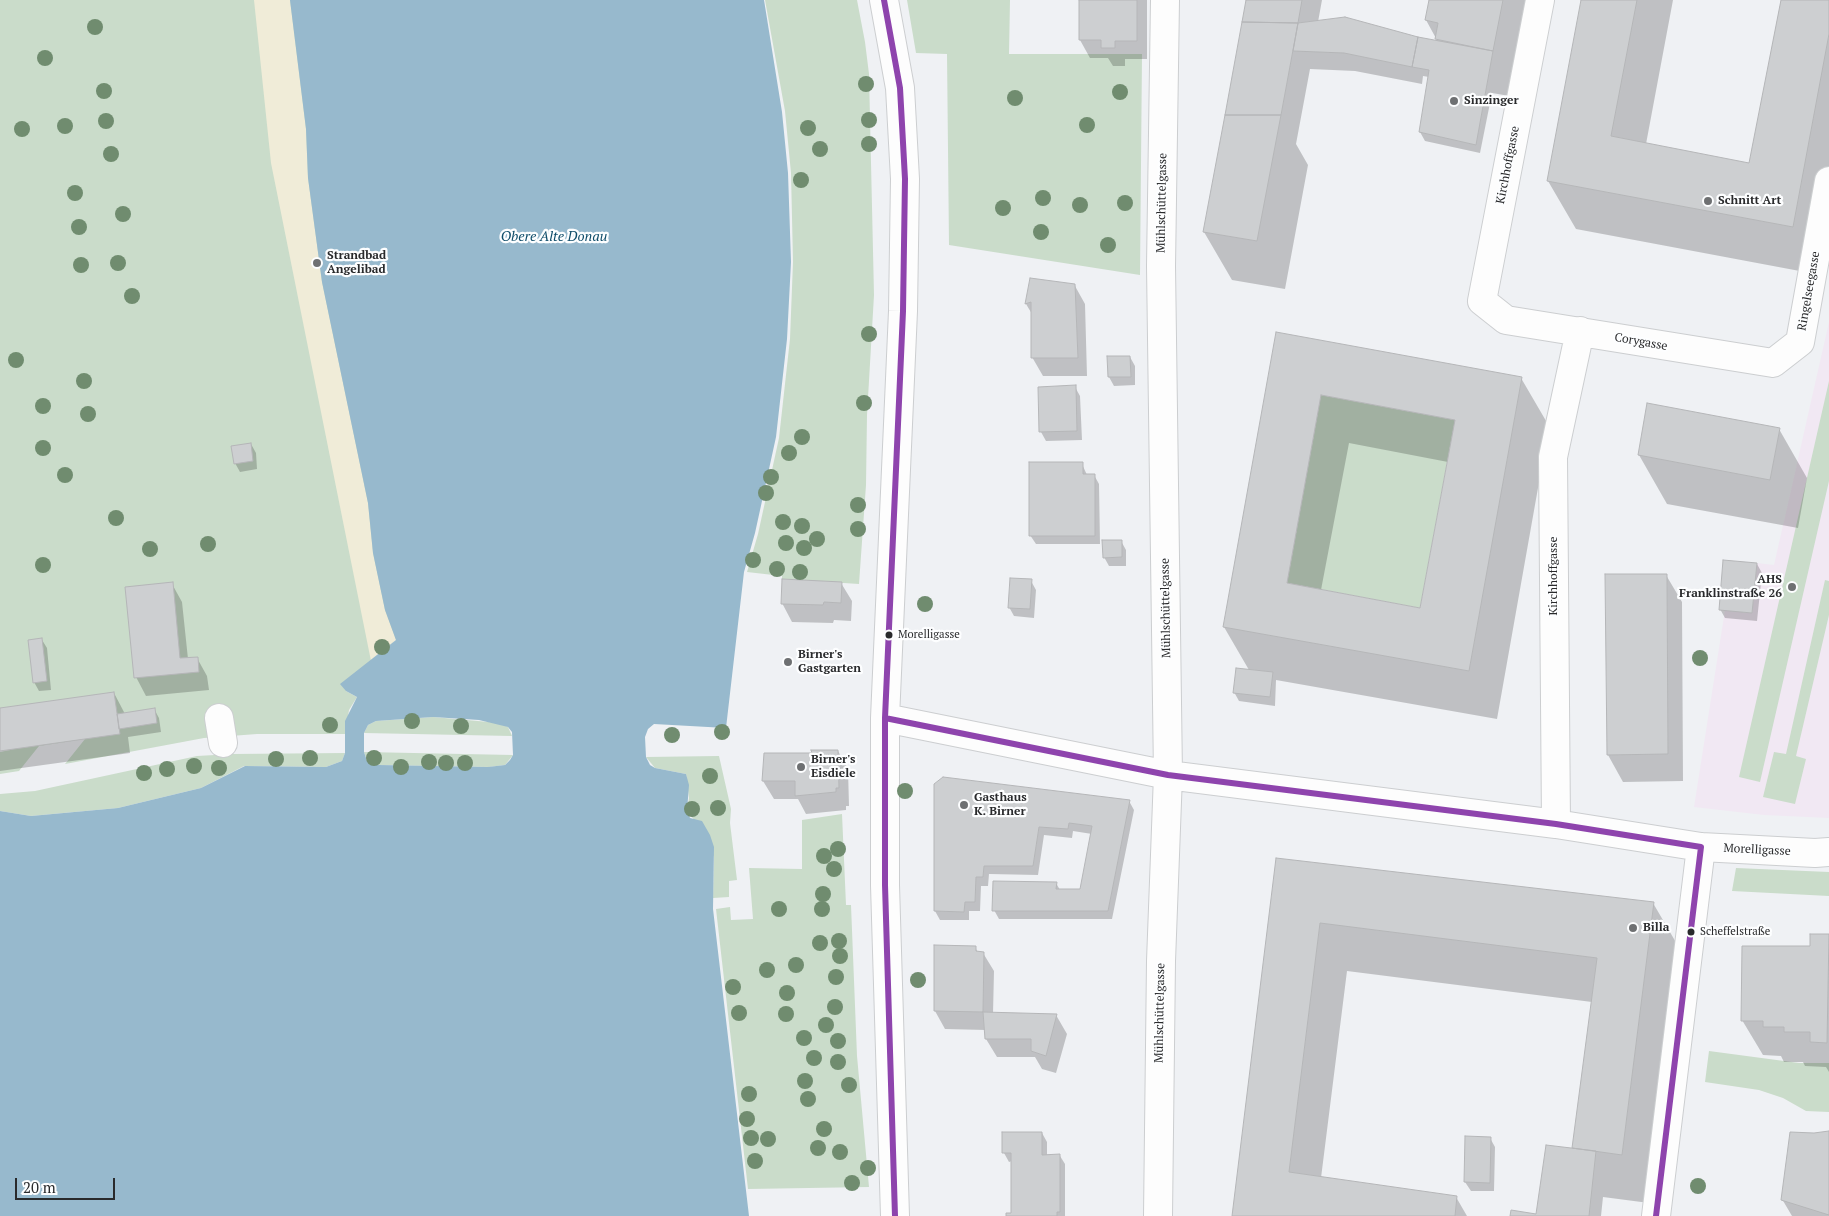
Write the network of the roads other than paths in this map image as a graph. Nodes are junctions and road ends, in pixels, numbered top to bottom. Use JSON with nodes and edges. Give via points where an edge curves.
{"nodes":[{"id":1,"x":884,"y":0,"type":"edge"},
{"id":2,"x":1165,"y":0,"type":"edge"},
{"id":3,"x":1540,"y":0,"type":"edge"},
{"id":4,"x":1829,"y":181,"type":"edge"},
{"id":5,"x":1482,"y":301,"type":"joint"},
{"id":6,"x":1580,"y":331,"type":"junction"},
{"id":7,"x":1800,"y":342,"type":"joint"},
{"id":8,"x":885,"y":718,"type":"junction"},
{"id":9,"x":1168,"y":775,"type":"junction"},
{"id":10,"x":1556,"y":824,"type":"junction"},
{"id":11,"x":1702,"y":847,"type":"junction"},
{"id":12,"x":1829,"y":852,"type":"edge"},
{"id":13,"x":896,"y":1216,"type":"edge"},
{"id":14,"x":1158,"y":1216,"type":"edge"},
{"id":15,"x":1656,"y":1216,"type":"edge"}],
"edges":[{"from":1,"to":8,"type":"street","via":[[900,88],[905,178],[903,310]]},
{"from":2,"to":9,"type":"street","name":"Mühlschüttelgasse","via":[[1161,266]]},
{"from":3,"to":5,"type":"street","name":"Kirchhoffgasse"},
{"from":4,"to":7,"type":"street","name":"Ringelseegasse"},
{"from":5,"to":6,"type":"street","name":"Corygasse","via":[[1506,320]]},
{"from":6,"to":7,"type":"street","name":"Corygasse","via":[[1773,362]]},
{"from":6,"to":10,"type":"street","name":"Kirchhoffgasse","via":[[1553,457]]},
{"from":8,"to":9,"type":"street","name":"Morelligasse"},
{"from":8,"to":13,"type":"street","via":[[885,885]]},
{"from":9,"to":10,"type":"street","name":"Morelligasse"},
{"from":9,"to":14,"type":"street","name":"Mühlschüttelgasse","via":[[1161,962]]},
{"from":10,"to":11,"type":"street","name":"Morelligasse"},
{"from":11,"to":12,"type":"street","name":"Morelligasse"},
{"from":11,"to":15,"type":"street"}]}
